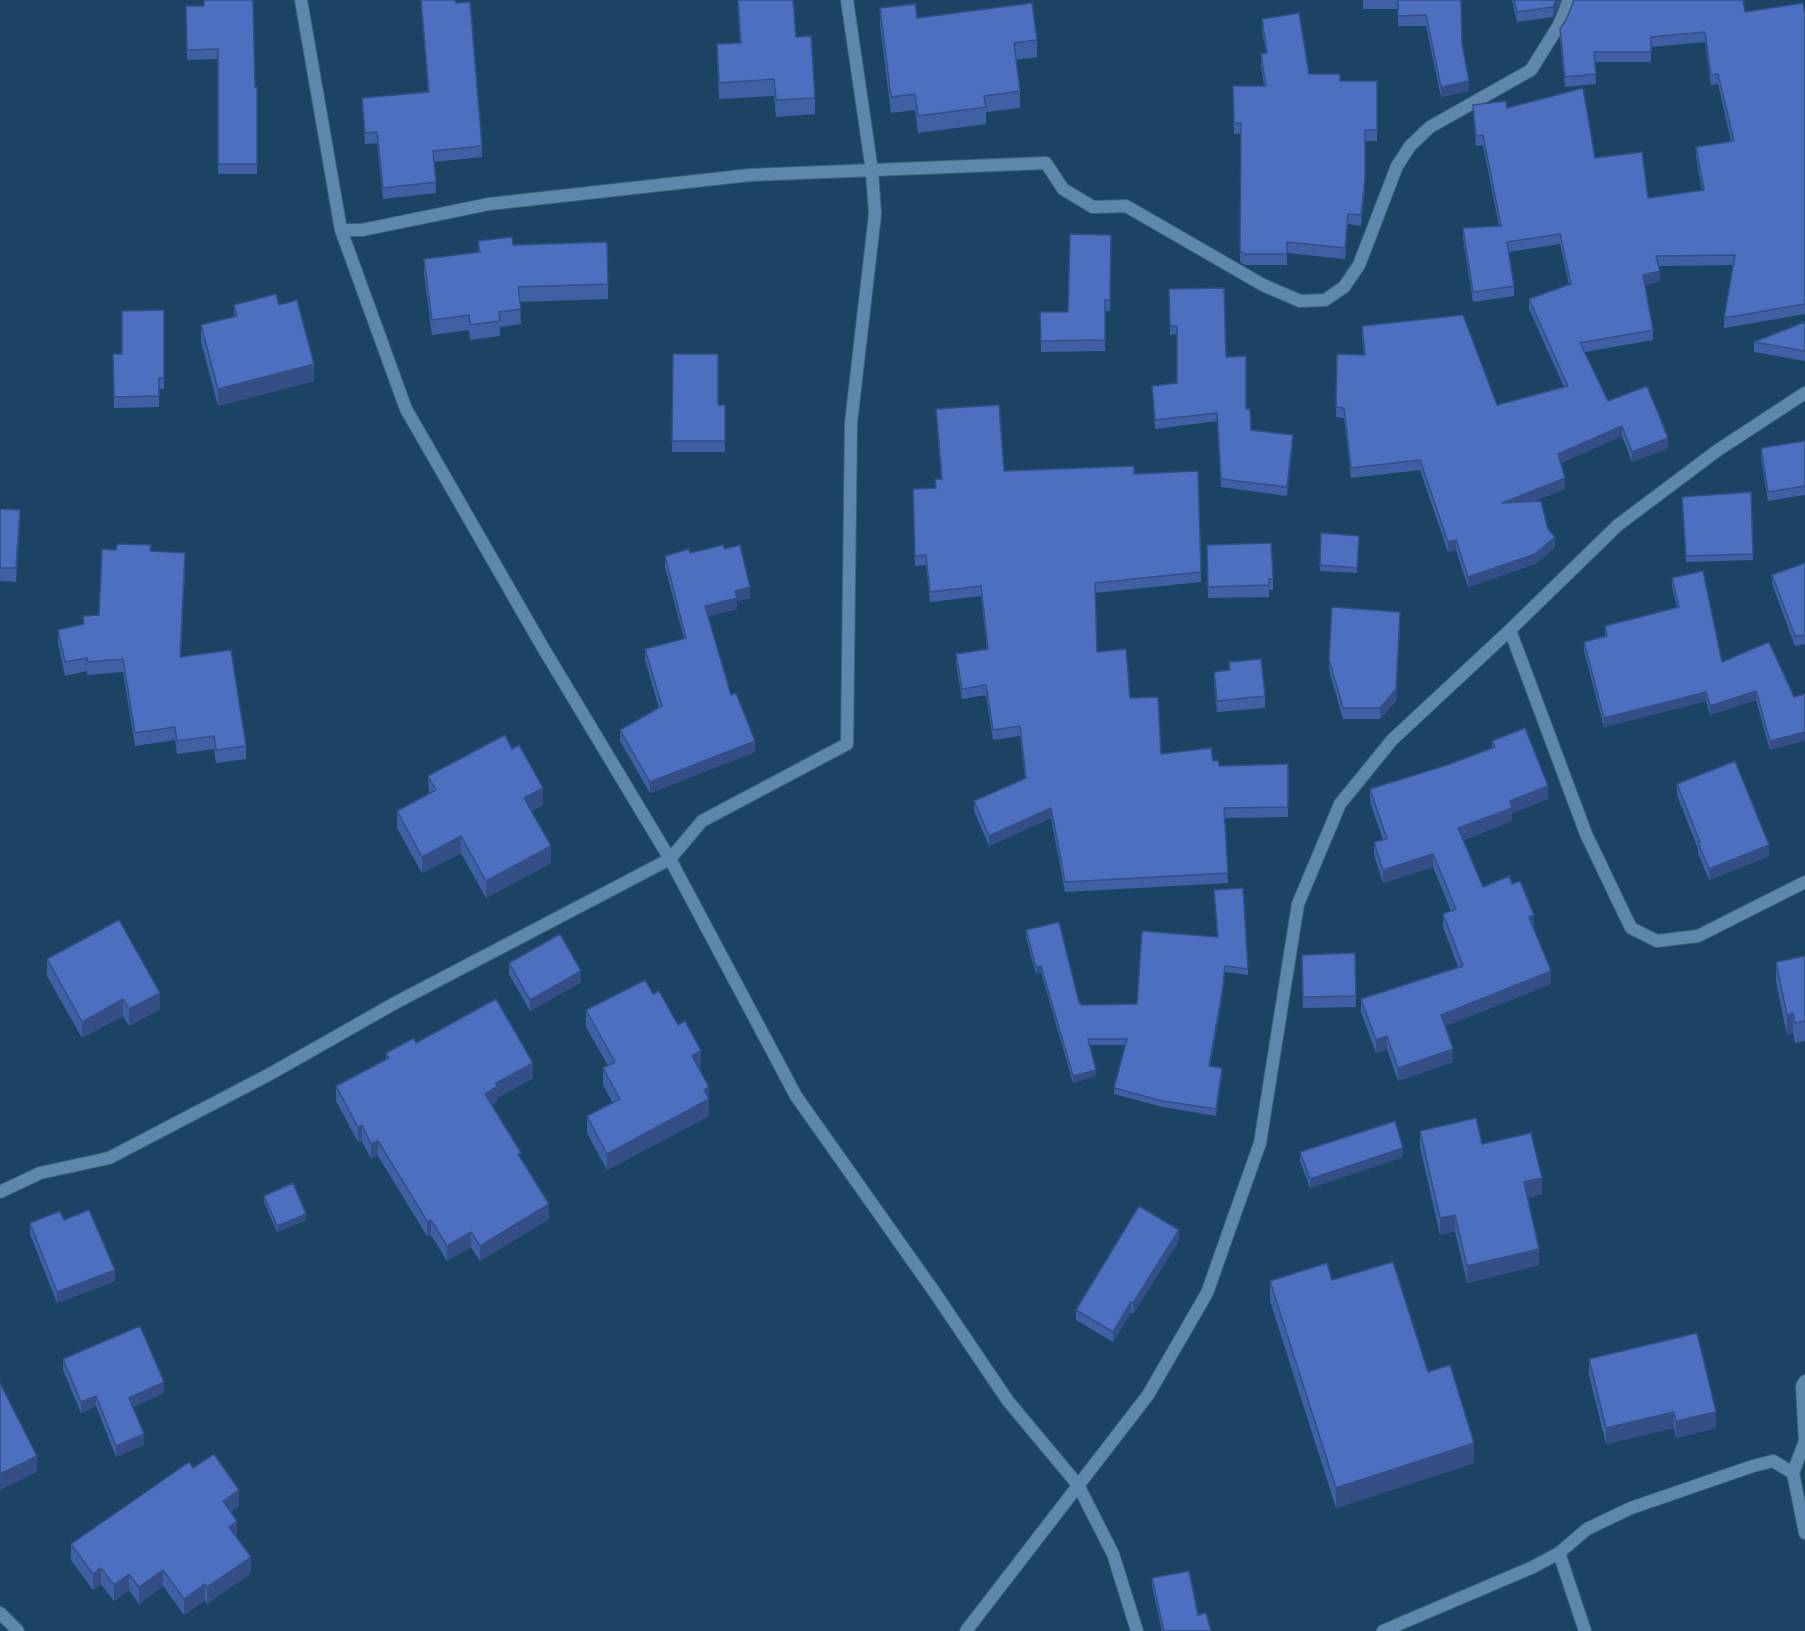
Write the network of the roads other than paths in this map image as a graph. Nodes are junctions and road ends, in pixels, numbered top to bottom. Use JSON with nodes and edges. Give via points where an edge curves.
{"nodes":[{"id":1,"x":301,"y":0,"type":"edge"},
{"id":2,"x":847,"y":0,"type":"edge"},
{"id":3,"x":1569,"y":0,"type":"edge"},
{"id":4,"x":872,"y":171,"type":"junction"},
{"id":5,"x":341,"y":230,"type":"junction"},
{"id":6,"x":1805,"y":393,"type":"edge"},
{"id":7,"x":1510,"y":630,"type":"junction"},
{"id":8,"x":670,"y":859,"type":"junction"},
{"id":9,"x":1805,"y":882,"type":"edge"},
{"id":10,"x":0,"y":1192,"type":"edge"},
{"id":11,"x":1805,"y":1381,"type":"edge"},
{"id":12,"x":1793,"y":1473,"type":"junction"},
{"id":13,"x":1078,"y":1485,"type":"junction"},
{"id":14,"x":1805,"y":1533,"type":"edge"},
{"id":15,"x":1559,"y":1553,"type":"junction"},
{"id":16,"x":0,"y":1613,"type":"edge"},
{"id":17,"x":18,"y":1631,"type":"edge"},
{"id":18,"x":966,"y":1631,"type":"edge"},
{"id":19,"x":1137,"y":1631,"type":"edge"},
{"id":20,"x":1383,"y":1631,"type":"edge"},
{"id":21,"x":1585,"y":1631,"type":"edge"}],
"edges":[{"from":1,"to":5,"type":"street"},
{"from":2,"to":4,"type":"street"},
{"from":3,"to":4,"type":"street","via":[[1559,25],[1531,70],[1430,127],[1410,146],[1397,166],[1359,265],[1344,287],[1325,300],[1300,301],[1263,285],[1126,206],[1093,207],[1063,189],[1046,163]]},
{"from":4,"to":5,"type":"street","via":[[750,175],[489,204],[362,230]]},
{"from":4,"to":8,"type":"street","via":[[875,214],[851,423],[847,744],[702,821]]},
{"from":5,"to":8,"type":"street","via":[[406,409]]},
{"from":6,"to":7,"type":"street","via":[[1718,450],[1618,525]]},
{"from":7,"to":9,"type":"street","via":[[1586,834],[1631,928],[1657,941],[1698,936]]},
{"from":7,"to":13,"type":"street","via":[[1392,740],[1340,804],[1298,904],[1260,1143],[1207,1293],[1148,1395]]},
{"from":8,"to":10,"type":"street","via":[[109,1158],[40,1173]]},
{"from":8,"to":13,"type":"street","via":[[796,1095],[1008,1401]]},
{"from":11,"to":12,"type":"street","via":[[1804,1441]]},
{"from":12,"to":14,"type":"street"},
{"from":12,"to":15,"type":"street","via":[[1773,1461],[1752,1466],[1631,1508],[1587,1529]]},
{"from":13,"to":18,"type":"street"},
{"from":13,"to":19,"type":"street","via":[[1113,1554]]},
{"from":15,"to":20,"type":"street","via":[[1533,1568]]},
{"from":15,"to":21,"type":"street"},
{"from":16,"to":17,"type":"street"}]}
